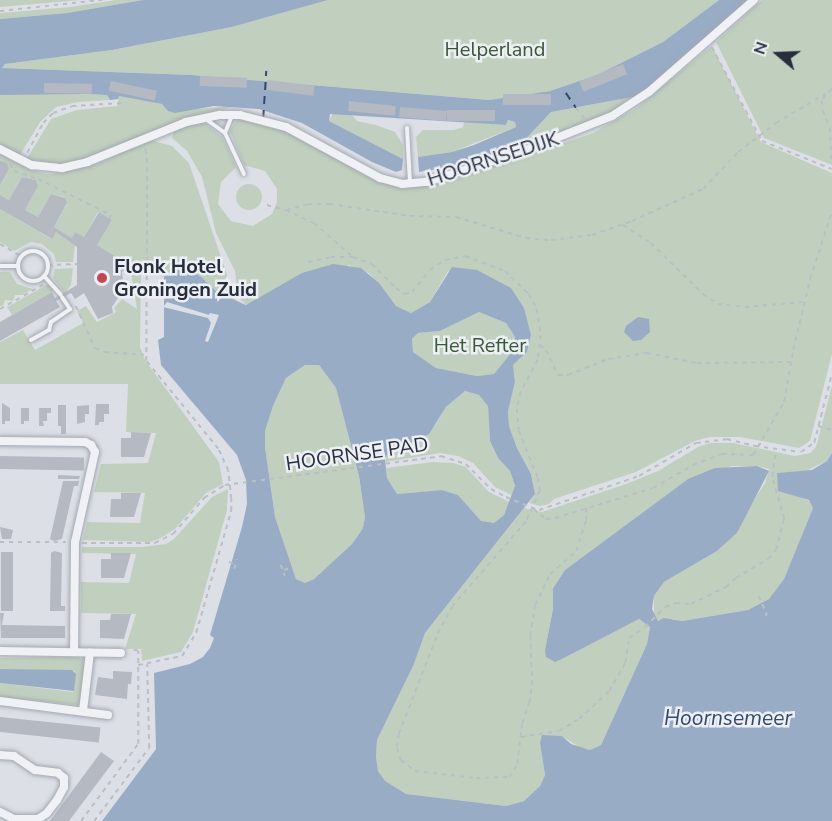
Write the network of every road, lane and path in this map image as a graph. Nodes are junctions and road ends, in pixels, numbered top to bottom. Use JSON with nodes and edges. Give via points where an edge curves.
{"nodes":[{"id":1,"x":102,"y":0,"type":"edge"},
{"id":2,"x":754,"y":0,"type":"edge"},
{"id":3,"x":0,"y":11,"type":"edge"},
{"id":4,"x":709,"y":41,"type":"junction"},
{"id":5,"x":832,"y":89,"type":"edge"},
{"id":6,"x":825,"y":94,"type":"junction"},
{"id":7,"x":122,"y":103,"type":"dead end"},
{"id":8,"x":576,"y":108,"type":"dead end"},
{"id":9,"x":233,"y":115,"type":"junction"},
{"id":10,"x":204,"y":118,"type":"junction"},
{"id":11,"x":589,"y":126,"type":"junction"},
{"id":12,"x":406,"y":128,"type":"dead end"},
{"id":13,"x":225,"y":133,"type":"junction"},
{"id":14,"x":758,"y":136,"type":"junction"},
{"id":15,"x":143,"y":140,"type":"junction"},
{"id":16,"x":0,"y":149,"type":"edge"},
{"id":17,"x":8,"y":162,"type":"dead end"},
{"id":18,"x":22,"y":162,"type":"junction"},
{"id":19,"x":832,"y":162,"type":"edge"},
{"id":20,"x":832,"y":170,"type":"edge"},
{"id":21,"x":244,"y":174,"type":"dead end"},
{"id":22,"x":410,"y":184,"type":"junction"},
{"id":23,"x":267,"y":205,"type":"dead end"},
{"id":24,"x":286,"y":210,"type":"junction"},
{"id":25,"x":832,"y":211,"type":"edge"},
{"id":26,"x":110,"y":219,"type":"dead end"},
{"id":27,"x":622,"y":225,"type":"junction"},
{"id":28,"x":0,"y":244,"type":"edge"},
{"id":29,"x":21,"y":256,"type":"junction"},
{"id":30,"x":353,"y":257,"type":"junction"},
{"id":31,"x":308,"y":262,"type":"dead end"},
{"id":32,"x":77,"y":264,"type":"dead end"},
{"id":33,"x":48,"y":265,"type":"junction"},
{"id":34,"x":0,"y":266,"type":"edge"},
{"id":35,"x":17,"y":266,"type":"junction"},
{"id":36,"x":44,"y":276,"type":"junction"},
{"id":37,"x":50,"y":281,"type":"junction"},
{"id":38,"x":805,"y":302,"type":"junction"},
{"id":39,"x":76,"y":306,"type":"joint"},
{"id":40,"x":0,"y":309,"type":"edge"},
{"id":41,"x":70,"y":309,"type":"junction"},
{"id":42,"x":31,"y":340,"type":"dead end"},
{"id":43,"x":540,"y":345,"type":"junction"},
{"id":44,"x":145,"y":355,"type":"junction"},
{"id":45,"x":792,"y":362,"type":"junction"},
{"id":46,"x":832,"y":373,"type":"edge"},
{"id":47,"x":818,"y":426,"type":"junction"},
{"id":48,"x":832,"y":429,"type":"edge"},
{"id":49,"x":0,"y":441,"type":"edge"},
{"id":50,"x":759,"y":447,"type":"junction"},
{"id":51,"x":776,"y":449,"type":"junction"},
{"id":52,"x":229,"y":484,"type":"junction"},
{"id":53,"x":534,"y":508,"type":"junction"},
{"id":54,"x":586,"y":508,"type":"junction"},
{"id":55,"x":0,"y":542,"type":"edge"},
{"id":56,"x":75,"y":542,"type":"junction"},
{"id":57,"x":237,"y":559,"type":"dead end"},
{"id":58,"x":229,"y":562,"type":"dead end"},
{"id":59,"x":236,"y":564,"type":"junction"},
{"id":60,"x":281,"y":565,"type":"dead end"},
{"id":61,"x":293,"y":567,"type":"dead end"},
{"id":62,"x":234,"y":569,"type":"dead end"},
{"id":63,"x":283,"y":571,"type":"junction"},
{"id":64,"x":285,"y":576,"type":"dead end"},
{"id":65,"x":759,"y":596,"type":"dead end"},
{"id":66,"x":765,"y":616,"type":"dead end"},
{"id":67,"x":0,"y":651,"type":"edge"},
{"id":68,"x":74,"y":652,"type":"junction"},
{"id":69,"x":90,"y":652,"type":"junction"},
{"id":70,"x":121,"y":653,"type":"joint"},
{"id":71,"x":147,"y":664,"type":"junction"},
{"id":72,"x":138,"y":665,"type":"junction"},
{"id":73,"x":0,"y":701,"type":"edge"},
{"id":74,"x":83,"y":711,"type":"junction"},
{"id":75,"x":108,"y":715,"type":"dead end"},
{"id":76,"x":521,"y":737,"type":"junction"},
{"id":77,"x":0,"y":755,"type":"edge"},
{"id":78,"x":0,"y":812,"type":"edge"},
{"id":79,"x":81,"y":821,"type":"edge"},
{"id":80,"x":94,"y":821,"type":"edge"}],
"edges":[{"from":1,"to":3,"type":"path"},
{"from":2,"to":4,"type":"street","name":"HOORNSEDIJK"},
{"from":4,"to":11,"type":"street","name":"HOORNSEDIJK","via":[[650,91],[612,117]]},
{"from":4,"to":14,"type":"path"},
{"from":5,"to":6,"type":"path"},
{"from":6,"to":14,"type":"path"},
{"from":6,"to":19,"type":"path","via":[[823,111],[830,128]]},
{"from":7,"to":18,"type":"path","via":[[72,106],[53,112]]},
{"from":8,"to":11,"type":"path"},
{"from":9,"to":10,"type":"street","name":"HOORNSEDIJK"},
{"from":9,"to":13,"type":"lane"},
{"from":9,"to":22,"type":"street","name":"HOORNSEDIJK","via":[[276,123],[316,141],[373,175]]},
{"from":10,"to":13,"type":"lane"},
{"from":10,"to":15,"type":"street","name":"HOORNSEDIJK"},
{"from":11,"to":22,"type":"street","name":"HOORNSEDIJK","via":[[455,174]]},
{"from":12,"to":22,"type":"lane"},
{"from":13,"to":21,"type":"lane"},
{"from":14,"to":20,"type":"path","via":[[768,145]]},
{"from":14,"to":27,"type":"path","via":[[703,189]]},
{"from":15,"to":18,"type":"street","name":"HOORNSEDIJK","via":[[62,168]]},
{"from":15,"to":44,"type":"path","via":[[147,163]]},
{"from":16,"to":18,"type":"street","name":"HOORNSEDIJK"},
{"from":17,"to":26,"type":"path","via":[[14,171],[111,215]]},
{"from":23,"to":24,"type":"path"},
{"from":24,"to":27,"type":"path","via":[[330,204],[410,216],[456,217],[526,238],[551,240],[592,235]]},
{"from":24,"to":30,"type":"path","via":[[314,223]]},
{"from":25,"to":38,"type":"path"},
{"from":27,"to":38,"type":"path","via":[[651,243],[718,304],[745,307]]},
{"from":28,"to":29,"type":"path"},
{"from":29,"to":33,"type":"lane","via":[[29,251],[39,252]]},
{"from":29,"to":35,"type":"lane"},
{"from":30,"to":31,"type":"path"},
{"from":30,"to":43,"type":"path","via":[[372,264],[405,294],[412,292],[430,270],[445,260],[465,256],[505,271],[529,294],[537,309]]},
{"from":32,"to":33,"type":"path"},
{"from":33,"to":36,"type":"lane"},
{"from":34,"to":35,"type":"lane"},
{"from":35,"to":36,"type":"lane","via":[[21,276],[29,281]]},
{"from":36,"to":37,"type":"lane"},
{"from":37,"to":40,"type":"path"},
{"from":37,"to":41,"type":"lane"},
{"from":38,"to":45,"type":"path"},
{"from":39,"to":41,"type":"lane"},
{"from":39,"to":44,"type":"path","via":[[95,348]]},
{"from":41,"to":42,"type":"lane","via":[[51,322],[49,330]]},
{"from":43,"to":45,"type":"path","via":[[558,375],[568,375],[608,359],[647,353],[697,363]]},
{"from":43,"to":53,"type":"path","via":[[538,360],[517,409],[519,431],[538,478],[540,491]]},
{"from":44,"to":52,"type":"path","via":[[148,365],[218,449]]},
{"from":45,"to":50,"type":"path","via":[[784,402]]},
{"from":46,"to":47,"type":"path","name":"HOORNSE PAD"},
{"from":47,"to":48,"type":"path"},
{"from":47,"to":51,"type":"path","name":"HOORNSE PAD","via":[[814,443],[801,452]]},
{"from":49,"to":56,"type":"street","via":[[91,445],[94,452]]},
{"from":50,"to":51,"type":"path","name":"HOORNSE PAD"},
{"from":50,"to":53,"type":"path","name":"HOORNSE PAD","via":[[727,439],[696,443],[639,476],[539,510]]},
{"from":50,"to":54,"type":"path","via":[[753,454],[722,454],[653,488]]},
{"from":51,"to":76,"type":"path","via":[[772,477],[784,519],[776,550],[726,587],[691,604],[665,607],[629,638],[625,663],[609,691],[579,719],[559,731]]},
{"from":52,"to":53,"type":"path","name":"HOORNSE PAD","via":[[441,456],[466,464],[491,489]]},
{"from":52,"to":56,"type":"path","via":[[210,492],[172,534],[154,543]]},
{"from":52,"to":71,"type":"path","via":[[231,511],[196,633],[182,656]]},
{"from":53,"to":54,"type":"path","via":[[546,519]]},
{"from":53,"to":76,"type":"path","via":[[453,606],[406,714],[397,748],[401,760],[415,771],[501,778],[509,777],[517,764]]},
{"from":54,"to":76,"type":"path","via":[[586,521],[576,550],[550,574],[535,605],[530,636],[532,685]]},
{"from":55,"to":56,"type":"path"},
{"from":56,"to":68,"type":"street"},
{"from":57,"to":59,"type":"path"},
{"from":58,"to":59,"type":"path"},
{"from":59,"to":62,"type":"path"},
{"from":60,"to":63,"type":"path"},
{"from":61,"to":63,"type":"path"},
{"from":63,"to":64,"type":"path"},
{"from":65,"to":66,"type":"path"},
{"from":67,"to":68,"type":"street"},
{"from":68,"to":69,"type":"street"},
{"from":69,"to":70,"type":"street"},
{"from":69,"to":74,"type":"street"},
{"from":70,"to":72,"type":"path","via":[[138,651]]},
{"from":71,"to":72,"type":"path"},
{"from":71,"to":80,"type":"path","via":[[149,748]]},
{"from":72,"to":79,"type":"path","via":[[138,744]]},
{"from":73,"to":74,"type":"street"},
{"from":74,"to":75,"type":"street"},
{"from":77,"to":78,"type":"street","via":[[14,756],[35,771],[58,773],[64,778],[64,787],[47,813],[38,819],[14,819]]}]}
